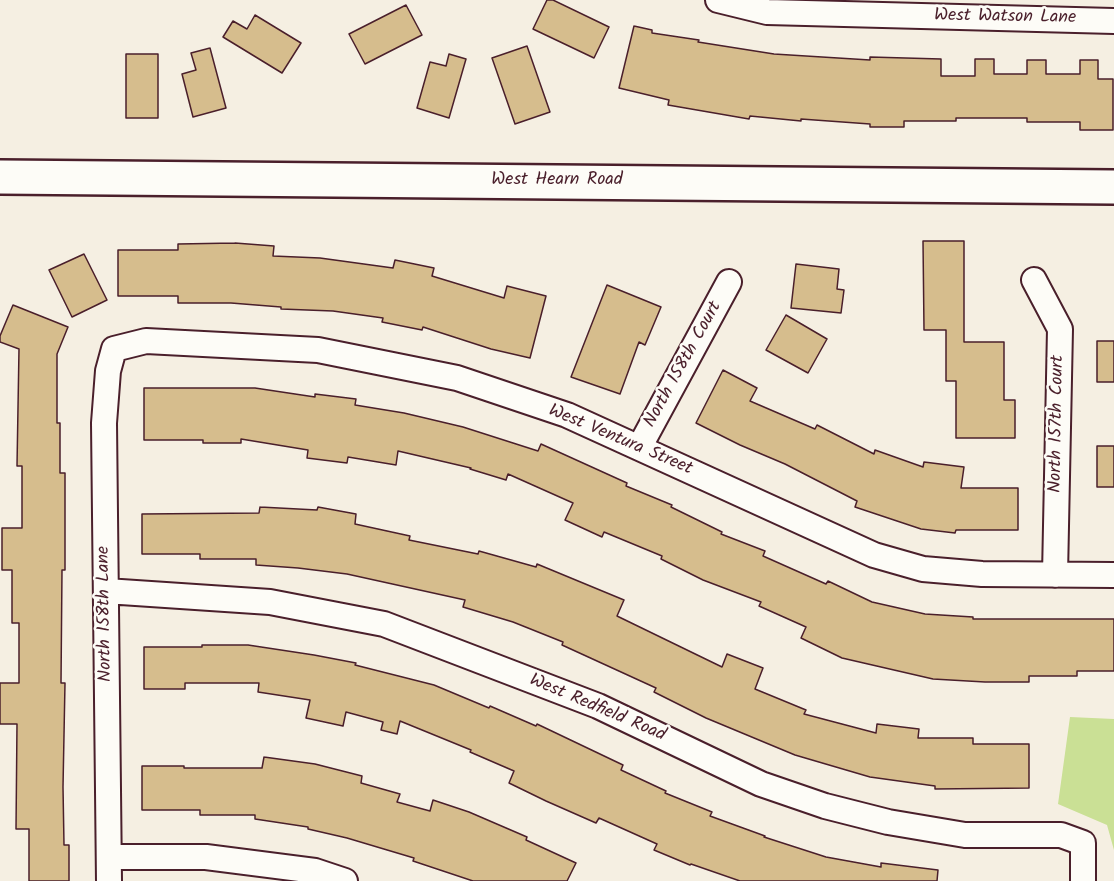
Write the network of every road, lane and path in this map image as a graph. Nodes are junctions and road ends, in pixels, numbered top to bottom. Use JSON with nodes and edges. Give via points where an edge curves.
{"nodes":[{"id":1,"x":718,"y":0,"type":"edge"},
{"id":2,"x":1114,"y":21,"type":"edge"},
{"id":3,"x":0,"y":177,"type":"edge"},
{"id":4,"x":1114,"y":187,"type":"edge"},
{"id":5,"x":1034,"y":280,"type":"dead end"},
{"id":6,"x":729,"y":282,"type":"dead end"},
{"id":7,"x":114,"y":349,"type":"joint"},
{"id":8,"x":639,"y":448,"type":"junction"},
{"id":9,"x":1055,"y":575,"type":"junction"},
{"id":10,"x":1114,"y":575,"type":"edge"},
{"id":11,"x":106,"y":591,"type":"junction"},
{"id":12,"x":109,"y":869,"type":"edge"},
{"id":13,"x":345,"y":881,"type":"edge"},
{"id":14,"x":1083,"y":881,"type":"edge"}],
"edges":[{"from":1,"to":2,"type":"street","name":"West Watson Lane","via":[[766,12]]},
{"from":3,"to":4,"type":"street","name":"West Hearn Road"},
{"from":5,"to":9,"type":"street","name":"North 157th Court","via":[[1060,329]]},
{"from":6,"to":8,"type":"street","name":"North 158th Court"},
{"from":7,"to":8,"type":"street","name":"West Ventura Street","via":[[146,341],[318,350],[458,378],[567,415]]},
{"from":7,"to":11,"type":"street","name":"North 158th Lane","via":[[104,423]]},
{"from":8,"to":9,"type":"street","name":"West Ventura Street","via":[[874,555],[923,569]]},
{"from":9,"to":10,"type":"street","name":"West Ventura Street"},
{"from":11,"to":12,"type":"street","name":"North 158th Lane"},
{"from":11,"to":14,"type":"street","name":"West Redfield Road","via":[[270,602],[384,624],[598,706],[761,784],[825,806],[965,835],[1061,835],[1083,843]]},
{"from":12,"to":13,"type":"street","via":[[206,857],[315,871]]}]}
